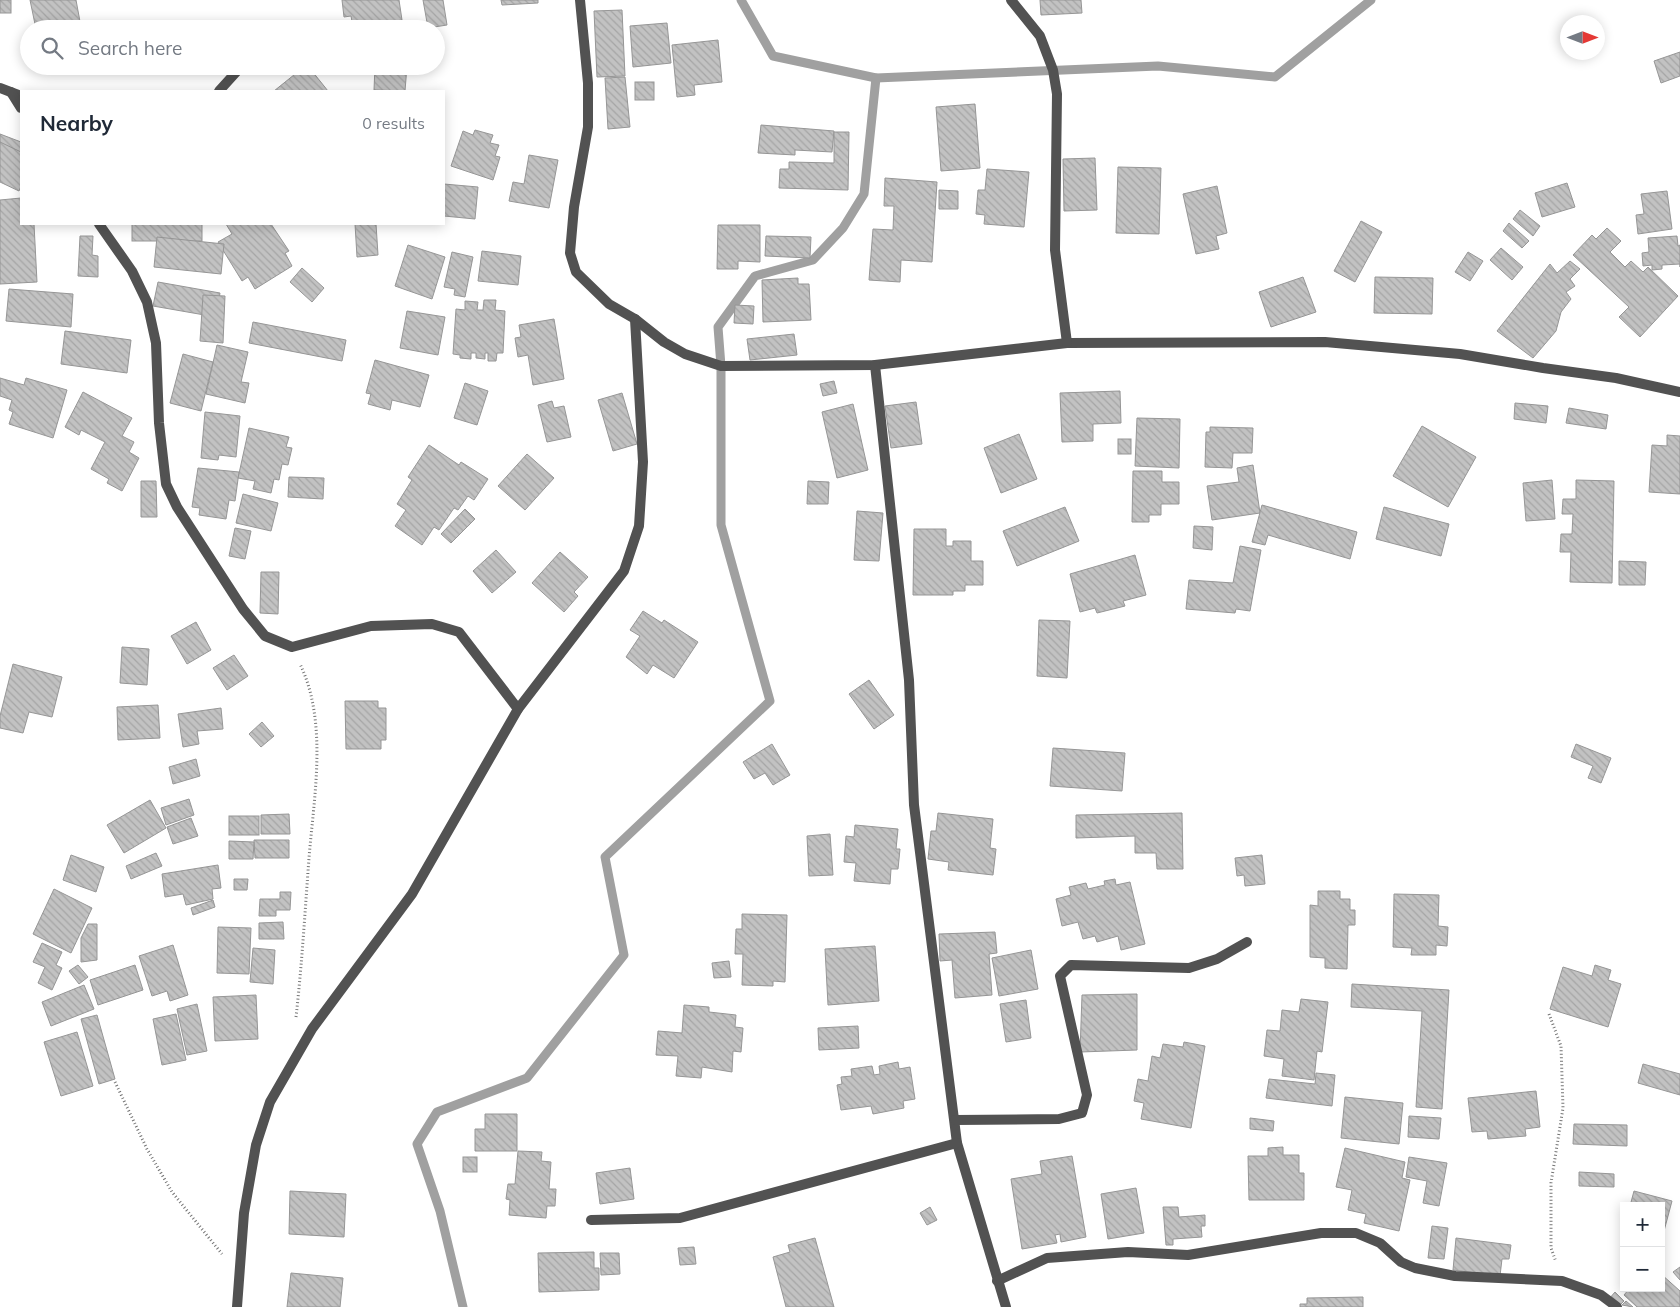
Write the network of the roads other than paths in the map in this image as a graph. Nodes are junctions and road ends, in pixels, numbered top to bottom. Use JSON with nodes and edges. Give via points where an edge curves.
{"nodes":[{"id":1,"x":580,"y":0,"type":"edge"},
{"id":2,"x":1011,"y":0,"type":"edge"},
{"id":3,"x":233,"y":75,"type":"edge"},
{"id":4,"x":0,"y":88,"type":"edge"},
{"id":5,"x":220,"y":90,"type":"edge"},
{"id":6,"x":11,"y":92,"type":"junction"},
{"id":7,"x":20,"y":96,"type":"edge"},
{"id":8,"x":20,"y":106,"type":"edge"},
{"id":9,"x":100,"y":225,"type":"edge"},
{"id":10,"x":636,"y":319,"type":"junction"},
{"id":11,"x":1067,"y":343,"type":"junction"},
{"id":12,"x":875,"y":365,"type":"junction"},
{"id":13,"x":1680,"y":392,"type":"edge"},
{"id":14,"x":518,"y":709,"type":"junction"},
{"id":15,"x":1247,"y":942,"type":"dead end"},
{"id":16,"x":955,"y":1120,"type":"junction"},
{"id":17,"x":957,"y":1143,"type":"junction"},
{"id":18,"x":591,"y":1220,"type":"dead end"},
{"id":19,"x":997,"y":1281,"type":"junction"},
{"id":20,"x":237,"y":1307,"type":"edge"},
{"id":21,"x":1006,"y":1307,"type":"edge"},
{"id":22,"x":1617,"y":1307,"type":"edge"}],
"edges":[{"from":1,"to":10,"type":"street","via":[[588,83],[588,127],[574,207],[570,253],[576,272],[609,304]]},
{"from":2,"to":11,"type":"street","via":[[1040,36],[1058,94],[1055,250]]},
{"from":3,"to":5,"type":"street"},
{"from":4,"to":6,"type":"street"},
{"from":6,"to":7,"type":"street"},
{"from":6,"to":8,"type":"street"},
{"from":9,"to":14,"type":"street","via":[[132,271],[147,302],[156,342],[159,423],[166,484],[177,507],[243,609],[265,636],[292,647],[371,626],[432,624],[459,632]]},
{"from":10,"to":12,"type":"street","via":[[685,354],[721,366]]},
{"from":10,"to":14,"type":"street","via":[[643,462],[639,526],[624,571]]},
{"from":11,"to":12,"type":"street"},
{"from":11,"to":13,"type":"street","via":[[1325,342],[1407,348],[1616,378]]},
{"from":12,"to":16,"type":"street","via":[[909,680],[914,805]]},
{"from":14,"to":20,"type":"street","via":[[412,894],[312,1029],[270,1102],[256,1145],[244,1213]]},
{"from":15,"to":16,"type":"street","via":[[1217,959],[1189,968],[1071,965],[1060,976],[1087,1095],[1082,1113],[1059,1119]]},
{"from":16,"to":17,"type":"street"},
{"from":17,"to":18,"type":"street","via":[[680,1218]]},
{"from":17,"to":19,"type":"street"},
{"from":19,"to":21,"type":"street"},
{"from":19,"to":22,"type":"street","via":[[1048,1258],[1128,1252],[1188,1255],[1322,1233],[1356,1232],[1380,1243],[1401,1262],[1415,1268],[1455,1276],[1562,1281],[1601,1295]]}]}
